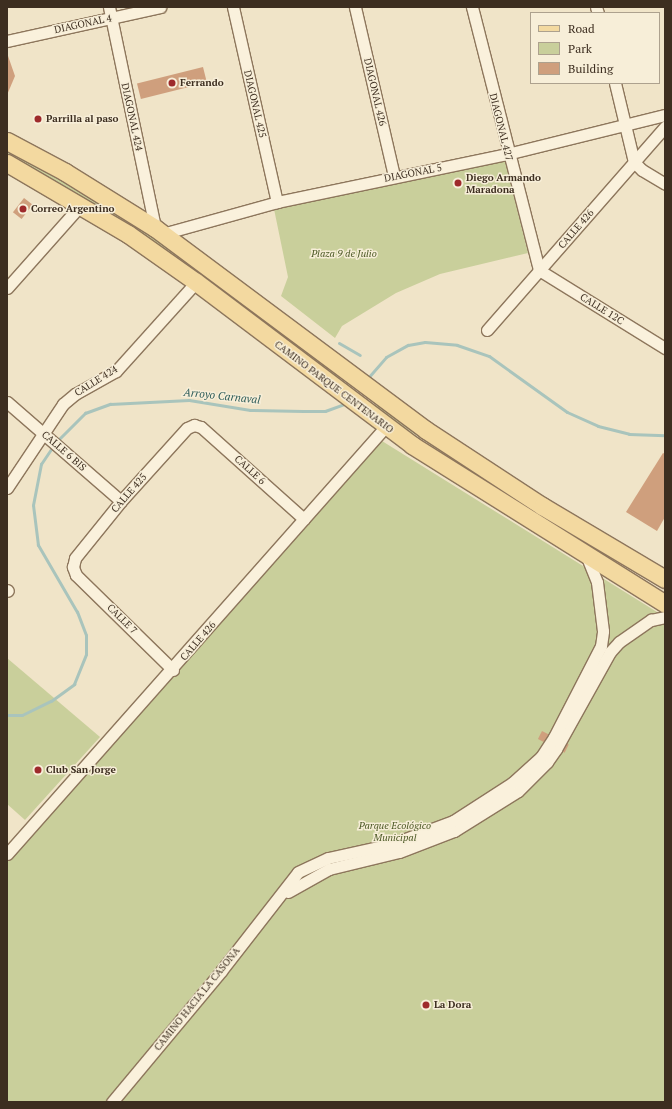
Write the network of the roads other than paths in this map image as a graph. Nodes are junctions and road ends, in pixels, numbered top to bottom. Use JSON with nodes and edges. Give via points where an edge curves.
{"nodes":[{"id":1,"x":109,"y":7,"type":"edge"},
{"id":2,"x":160,"y":7,"type":"edge"},
{"id":3,"x":233,"y":7,"type":"edge"},
{"id":4,"x":355,"y":7,"type":"edge"},
{"id":5,"x":472,"y":7,"type":"edge"},
{"id":6,"x":112,"y":18,"type":"junction"},
{"id":7,"x":7,"y":41,"type":"edge"},
{"id":8,"x":615,"y":84,"type":"edge"},
{"id":9,"x":665,"y":115,"type":"edge"},
{"id":10,"x":625,"y":124,"type":"junction"},
{"id":11,"x":665,"y":127,"type":"edge"},
{"id":12,"x":7,"y":131,"type":"edge"},
{"id":13,"x":7,"y":141,"type":"edge"},
{"id":14,"x":507,"y":154,"type":"junction"},
{"id":15,"x":634,"y":162,"type":"junction"},
{"id":16,"x":7,"y":163,"type":"edge"},
{"id":17,"x":65,"y":172,"type":"junction"},
{"id":18,"x":394,"y":176,"type":"junction"},
{"id":19,"x":665,"y":184,"type":"edge"},
{"id":20,"x":277,"y":202,"type":"junction"},
{"id":21,"x":79,"y":207,"type":"junction"},
{"id":22,"x":159,"y":231,"type":"junction"},
{"id":23,"x":539,"y":270,"type":"junction"},
{"id":24,"x":196,"y":282,"type":"junction"},
{"id":25,"x":7,"y":288,"type":"edge"},
{"id":26,"x":487,"y":330,"type":"dead end"},
{"id":27,"x":665,"y":348,"type":"edge"},
{"id":28,"x":7,"y":402,"type":"edge"},
{"id":29,"x":380,"y":422,"type":"junction"},
{"id":30,"x":194,"y":425,"type":"joint"},
{"id":31,"x":44,"y":434,"type":"junction"},
{"id":32,"x":7,"y":488,"type":"edge"},
{"id":33,"x":121,"y":500,"type":"junction"},
{"id":34,"x":304,"y":519,"type":"junction"},
{"id":35,"x":587,"y":557,"type":"junction"},
{"id":36,"x":73,"y":567,"type":"joint"},
{"id":37,"x":665,"y":579,"type":"edge"},
{"id":38,"x":665,"y":604,"type":"edge"},
{"id":39,"x":665,"y":617,"type":"edge"},
{"id":40,"x":173,"y":670,"type":"junction"},
{"id":41,"x":555,"y":743,"type":"junction"},
{"id":42,"x":7,"y":854,"type":"edge"},
{"id":43,"x":112,"y":1102,"type":"edge"}],
"edges":[{"from":1,"to":6,"type":"street","name":"DIAGONAL 424"},
{"from":2,"to":6,"type":"street","name":"DIAGONAL 4"},
{"from":3,"to":20,"type":"street","name":"DIAGONAL 425"},
{"from":4,"to":18,"type":"street","name":"DIAGONAL 426"},
{"from":5,"to":14,"type":"street","name":"DIAGONAL 427"},
{"from":6,"to":7,"type":"street","name":"DIAGONAL 4"},
{"from":6,"to":22,"type":"street","name":"DIAGONAL 424"},
{"from":8,"to":10,"type":"street"},
{"from":9,"to":10,"type":"street","name":"DIAGONAL 5"},
{"from":10,"to":14,"type":"street","name":"DIAGONAL 5"},
{"from":10,"to":15,"type":"street"},
{"from":11,"to":15,"type":"street","name":"CALLE 426"},
{"from":12,"to":17,"type":"main road"},
{"from":13,"to":17,"type":"main road","name":"CAMINO PARQUE CENTENARIO"},
{"from":14,"to":18,"type":"street","name":"DIAGONAL 5"},
{"from":14,"to":23,"type":"street","name":"DIAGONAL 427"},
{"from":15,"to":19,"type":"street"},
{"from":15,"to":23,"type":"street","name":"CALLE 426"},
{"from":16,"to":21,"type":"main road","name":"CAMINO PARQUE CENTENARIO"},
{"from":17,"to":22,"type":"main road","name":"CAMINO PARQUE CENTENARIO"},
{"from":18,"to":20,"type":"street","name":"DIAGONAL 5"},
{"from":20,"to":22,"type":"street","name":"DIAGONAL 5"},
{"from":21,"to":24,"type":"main road","name":"CAMINO PARQUE CENTENARIO","via":[[128,234]]},
{"from":21,"to":25,"type":"street"},
{"from":22,"to":37,"type":"main road","name":"CAMINO PARQUE CENTENARIO","via":[[426,430],[542,506]]},
{"from":23,"to":26,"type":"street","name":"CALLE 426"},
{"from":23,"to":27,"type":"street","name":"CALLE 12C"},
{"from":24,"to":29,"type":"main road","name":"CAMINO PARQUE CENTENARIO"},
{"from":24,"to":31,"type":"street","name":"CALLE 424","via":[[116,371],[75,394],[63,404]]},
{"from":28,"to":31,"type":"street","name":"CALLE 6 BIS"},
{"from":29,"to":34,"type":"street","name":"CALLE 426"},
{"from":29,"to":35,"type":"main road","name":"CAMINO PARQUE CENTENARIO"},
{"from":30,"to":33,"type":"street","name":"CALLE 425","via":[[188,428]]},
{"from":30,"to":34,"type":"street","name":"CALLE 6","via":[[201,427]]},
{"from":31,"to":32,"type":"street","name":"CALLE 424","via":[[28,461]]},
{"from":31,"to":33,"type":"street","name":"CALLE 6 BIS"},
{"from":33,"to":36,"type":"street","name":"CALLE 425","via":[[75,558]]},
{"from":34,"to":40,"type":"street","name":"CALLE 426"},
{"from":35,"to":38,"type":"main road","name":"CAMINO PARQUE CENTENARIO"},
{"from":35,"to":41,"type":"street","name":"CAMINO HACIA LA CASONA","via":[[597,582],[603,632],[600,646]]},
{"from":36,"to":40,"type":"street","name":"CALLE 7","via":[[76,575]]},
{"from":39,"to":41,"type":"street","name":"CAMINO HACIA LA CASONA","via":[[651,620],[629,632],[610,652]]},
{"from":40,"to":42,"type":"street","name":"CALLE 426"},
{"from":41,"to":43,"type":"street","name":"CAMINO HACIA LA CASONA","via":[[481,810],[401,846],[328,858],[298,872],[282,896]]}]}
